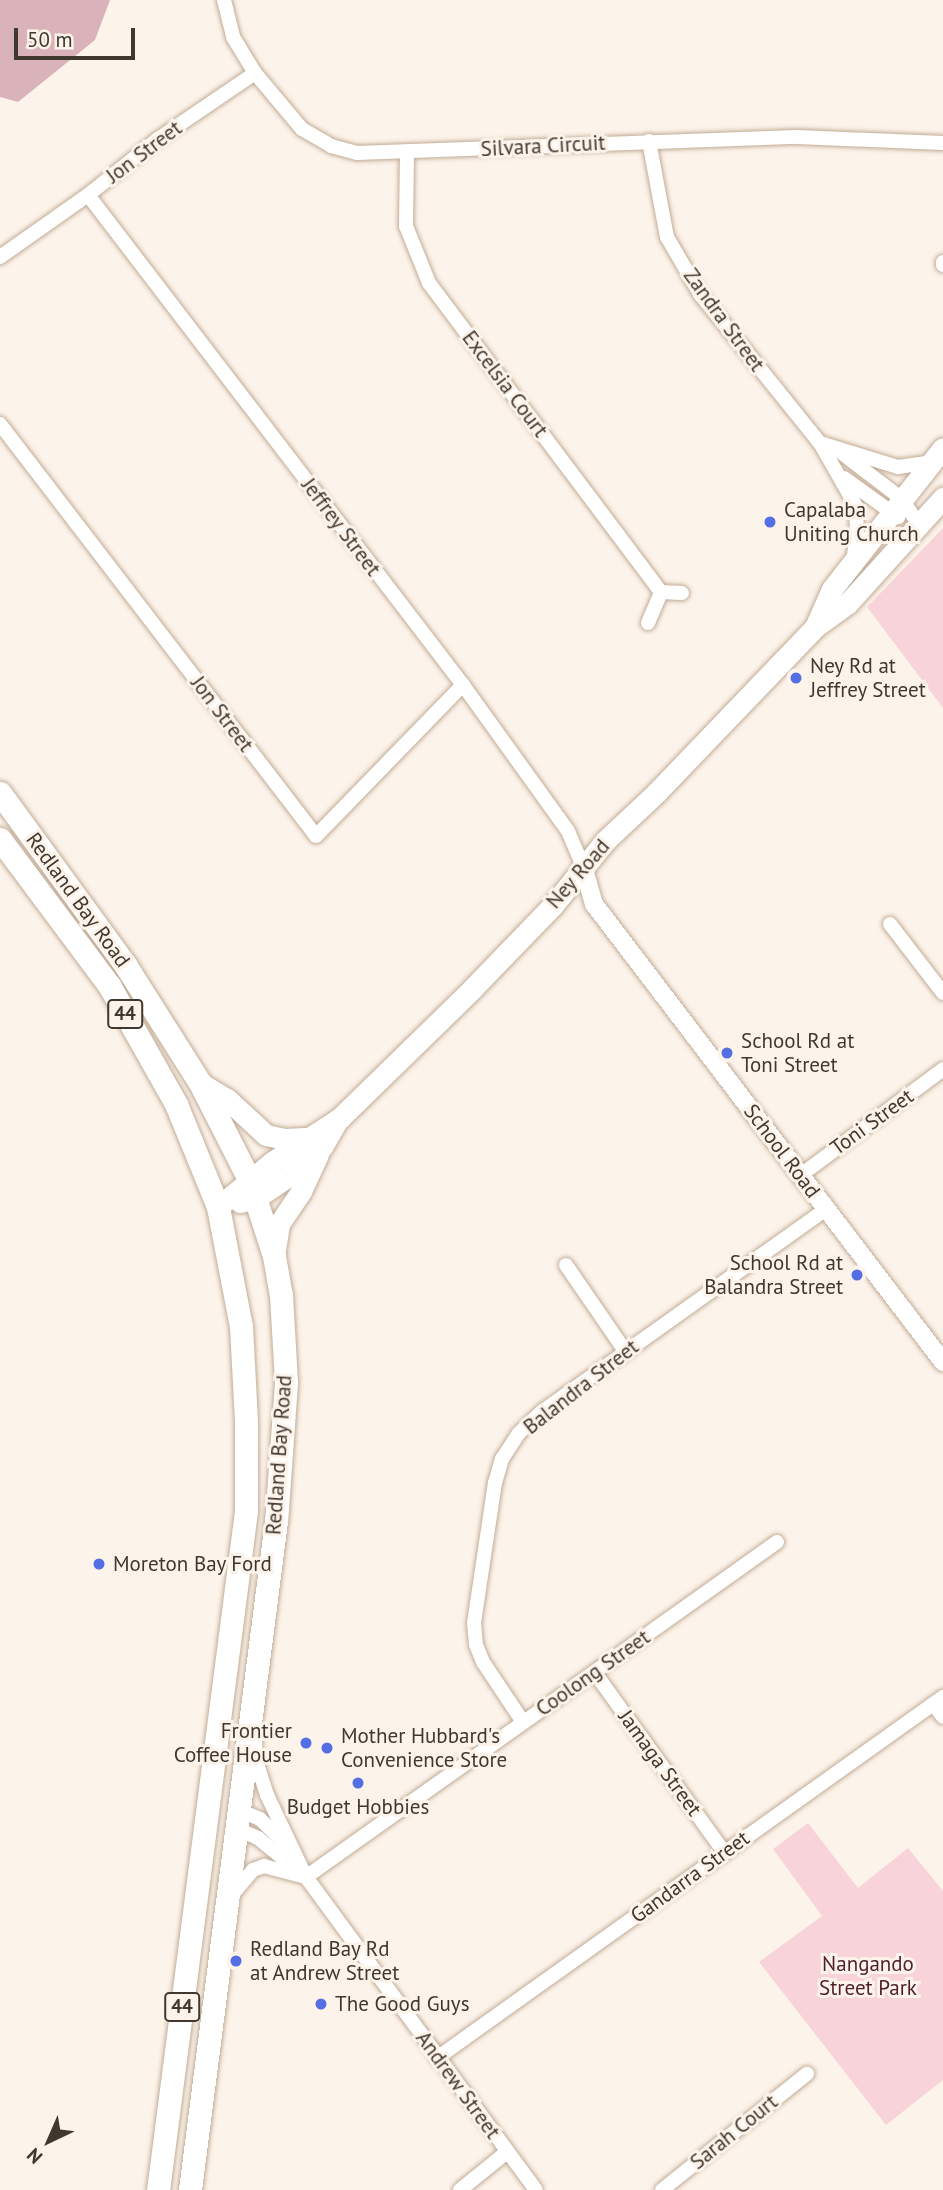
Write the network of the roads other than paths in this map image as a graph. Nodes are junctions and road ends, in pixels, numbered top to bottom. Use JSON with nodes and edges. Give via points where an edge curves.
{"nodes":[{"id":1,"x":224,"y":0,"type":"edge"},
{"id":2,"x":255,"y":73,"type":"junction"},
{"id":3,"x":649,"y":141,"type":"junction"},
{"id":4,"x":943,"y":143,"type":"edge"},
{"id":5,"x":407,"y":154,"type":"junction"},
{"id":6,"x":88,"y":195,"type":"junction"},
{"id":7,"x":0,"y":257,"type":"edge"},
{"id":8,"x":0,"y":424,"type":"edge"},
{"id":9,"x":828,"y":445,"type":"junction"},
{"id":10,"x":937,"y":455,"type":"edge"},
{"id":11,"x":840,"y":475,"type":"junction"},
{"id":12,"x":943,"y":498,"type":"edge"},
{"id":13,"x":897,"y":507,"type":"junction"},
{"id":14,"x":918,"y":524,"type":"junction"},
{"id":15,"x":853,"y":562,"type":"junction"},
{"id":16,"x":661,"y":592,"type":"junction"},
{"id":17,"x":682,"y":593,"type":"dead end"},
{"id":18,"x":648,"y":623,"type":"dead end"},
{"id":19,"x":815,"y":627,"type":"junction"},
{"id":20,"x":463,"y":685,"type":"junction"},
{"id":21,"x":0,"y":793,"type":"edge"},
{"id":22,"x":0,"y":839,"type":"edge"},
{"id":23,"x":583,"y":866,"type":"junction"},
{"id":24,"x":890,"y":924,"type":"dead end"},
{"id":25,"x":943,"y":993,"type":"edge"},
{"id":26,"x":943,"y":1069,"type":"edge"},
{"id":27,"x":200,"y":1083,"type":"junction"},
{"id":28,"x":314,"y":1142,"type":"junction"},
{"id":29,"x":801,"y":1175,"type":"junction"},
{"id":30,"x":252,"y":1189,"type":"junction"},
{"id":31,"x":218,"y":1207,"type":"junction"},
{"id":32,"x":826,"y":1209,"type":"junction"},
{"id":33,"x":274,"y":1256,"type":"junction"},
{"id":34,"x":566,"y":1265,"type":"dead end"},
{"id":35,"x":625,"y":1351,"type":"junction"},
{"id":36,"x":943,"y":1362,"type":"edge"},
{"id":37,"x":777,"y":1542,"type":"dead end"},
{"id":38,"x":595,"y":1673,"type":"junction"},
{"id":39,"x":938,"y":1700,"type":"edge"},
{"id":40,"x":252,"y":1712,"type":"junction"},
{"id":41,"x":943,"y":1717,"type":"edge"},
{"id":42,"x":523,"y":1722,"type":"junction"},
{"id":43,"x":206,"y":1813,"type":"junction"},
{"id":44,"x":237,"y":1820,"type":"junction"},
{"id":45,"x":292,"y":1849,"type":"junction"},
{"id":46,"x":724,"y":1853,"type":"junction"},
{"id":47,"x":306,"y":1877,"type":"junction"},
{"id":48,"x":228,"y":1901,"type":"junction"},
{"id":49,"x":437,"y":2058,"type":"junction"},
{"id":50,"x":807,"y":2074,"type":"dead end"},
{"id":51,"x":507,"y":2152,"type":"junction"},
{"id":52,"x":158,"y":2190,"type":"edge"},
{"id":53,"x":190,"y":2190,"type":"edge"},
{"id":54,"x":460,"y":2190,"type":"edge"},
{"id":55,"x":537,"y":2190,"type":"edge"},
{"id":56,"x":662,"y":2190,"type":"edge"}],
"edges":[{"from":1,"to":2,"type":"street","name":"Silvara Circuit","via":[[233,37]]},
{"from":2,"to":5,"type":"street","name":"Silvara Circuit","via":[[302,129],[331,146],[357,153]]},
{"from":2,"to":6,"type":"street","name":"Jon Street","via":[[158,139]]},
{"from":3,"to":4,"type":"street","name":"Silvara Circuit","via":[[797,137]]},
{"from":3,"to":5,"type":"street","name":"Silvara Circuit"},
{"from":3,"to":9,"type":"street","name":"Zandra Street","via":[[667,237],[700,294]]},
{"from":5,"to":16,"type":"street","name":"Excelsia Court","via":[[406,226],[429,282]]},
{"from":6,"to":7,"type":"street","name":"Jon Street"},
{"from":6,"to":20,"type":"street","name":"Jeffrey Street"},
{"from":8,"to":20,"type":"street","name":"Jon Street","via":[[316,836]]},
{"from":9,"to":10,"type":"street","via":[[898,467]]},
{"from":9,"to":11,"type":"street","name":"Zandra Street","via":[[827,459]]},
{"from":9,"to":13,"type":"street","name":"Zandra Street"},
{"from":10,"to":13,"type":"main road","name":"Ney Road"},
{"from":11,"to":13,"type":"street","name":"Zandra Street"},
{"from":11,"to":15,"type":"street","name":"Zandra Street","via":[[856,506]]},
{"from":12,"to":14,"type":"main road","name":"Ney Road"},
{"from":13,"to":14,"type":"street","name":"Zandra Street"},
{"from":13,"to":15,"type":"main road","name":"Ney Road"},
{"from":14,"to":19,"type":"main road","name":"Ney Road","via":[[848,603]]},
{"from":15,"to":19,"type":"main road","name":"Ney Road","via":[[832,589]]},
{"from":16,"to":17,"type":"street"},
{"from":16,"to":18,"type":"street"},
{"from":19,"to":23,"type":"main road","name":"Ney Road"},
{"from":20,"to":23,"type":"street","name":"Jeffrey Street","via":[[568,831]]},
{"from":21,"to":27,"type":"main road","name":"Redland Bay Road","number":"44","via":[[126,966]]},
{"from":22,"to":31,"type":"main road","name":"Redland Bay Road","number":"44","via":[[109,985],[176,1104]]},
{"from":23,"to":28,"type":"main road","name":"Ney Road","via":[[553,905],[472,989]]},
{"from":23,"to":29,"type":"street","name":"School Road","via":[[594,904]]},
{"from":24,"to":25,"type":"street"},
{"from":26,"to":29,"type":"street","name":"Toni Street"},
{"from":27,"to":28,"type":"main road","via":[[227,1099],[266,1135]]},
{"from":27,"to":30,"type":"main road","name":"Redland Bay Road","number":"44"},
{"from":28,"to":30,"type":"main road","name":"Ney Road"},
{"from":28,"to":33,"type":"main road","via":[[301,1191],[279,1224]]},
{"from":29,"to":32,"type":"street","name":"School Road"},
{"from":30,"to":31,"type":"main road","name":"Ney Road"},
{"from":30,"to":33,"type":"main road","name":"Redland Bay Road","number":"44"},
{"from":31,"to":43,"type":"main road","name":"Redland Bay Road","number":"44","via":[[241,1326],[246,1511]]},
{"from":32,"to":35,"type":"street","name":"Balandra Street"},
{"from":32,"to":36,"type":"street","name":"School Road"},
{"from":33,"to":40,"type":"main road","name":"Redland Bay Road","number":"44","via":[[285,1334],[286,1383],[276,1521]]},
{"from":34,"to":35,"type":"street"},
{"from":35,"to":42,"type":"street","name":"Balandra Street","via":[[519,1433],[502,1459],[495,1483],[474,1623],[476,1645],[492,1679]]},
{"from":37,"to":38,"type":"street","name":"Coolong Street"},
{"from":38,"to":42,"type":"street","name":"Coolong Street"},
{"from":38,"to":46,"type":"street","name":"Jamaga Street"},
{"from":39,"to":41,"type":"street"},
{"from":39,"to":46,"type":"street","name":"Gandarra Street"},
{"from":40,"to":44,"type":"main road","name":"Redland Bay Road","number":"44"},
{"from":40,"to":45,"type":"street","name":"Andrew Street","via":[[256,1761]]},
{"from":42,"to":47,"type":"street","name":"Coolong Street"},
{"from":43,"to":44,"type":"main road"},
{"from":43,"to":52,"type":"main road","name":"Redland Bay Road","number":"44"},
{"from":44,"to":45,"type":"street","name":"Andrew Street","via":[[260,1819]]},
{"from":44,"to":47,"type":"street","name":"Andrew Street"},
{"from":44,"to":48,"type":"main road","name":"Redland Bay Road","number":"44"},
{"from":45,"to":47,"type":"street","name":"Andrew Street"},
{"from":46,"to":49,"type":"street","name":"Gandarra Street"},
{"from":47,"to":48,"type":"street","via":[[264,1866],[243,1879]]},
{"from":47,"to":49,"type":"street","name":"Andrew Street"},
{"from":48,"to":53,"type":"main road","name":"Redland Bay Road","number":"44"},
{"from":49,"to":51,"type":"street","name":"Andrew Street"},
{"from":50,"to":56,"type":"street","name":"Sarah Court"},
{"from":51,"to":54,"type":"street"},
{"from":51,"to":55,"type":"street","name":"Andrew Street"}]}
